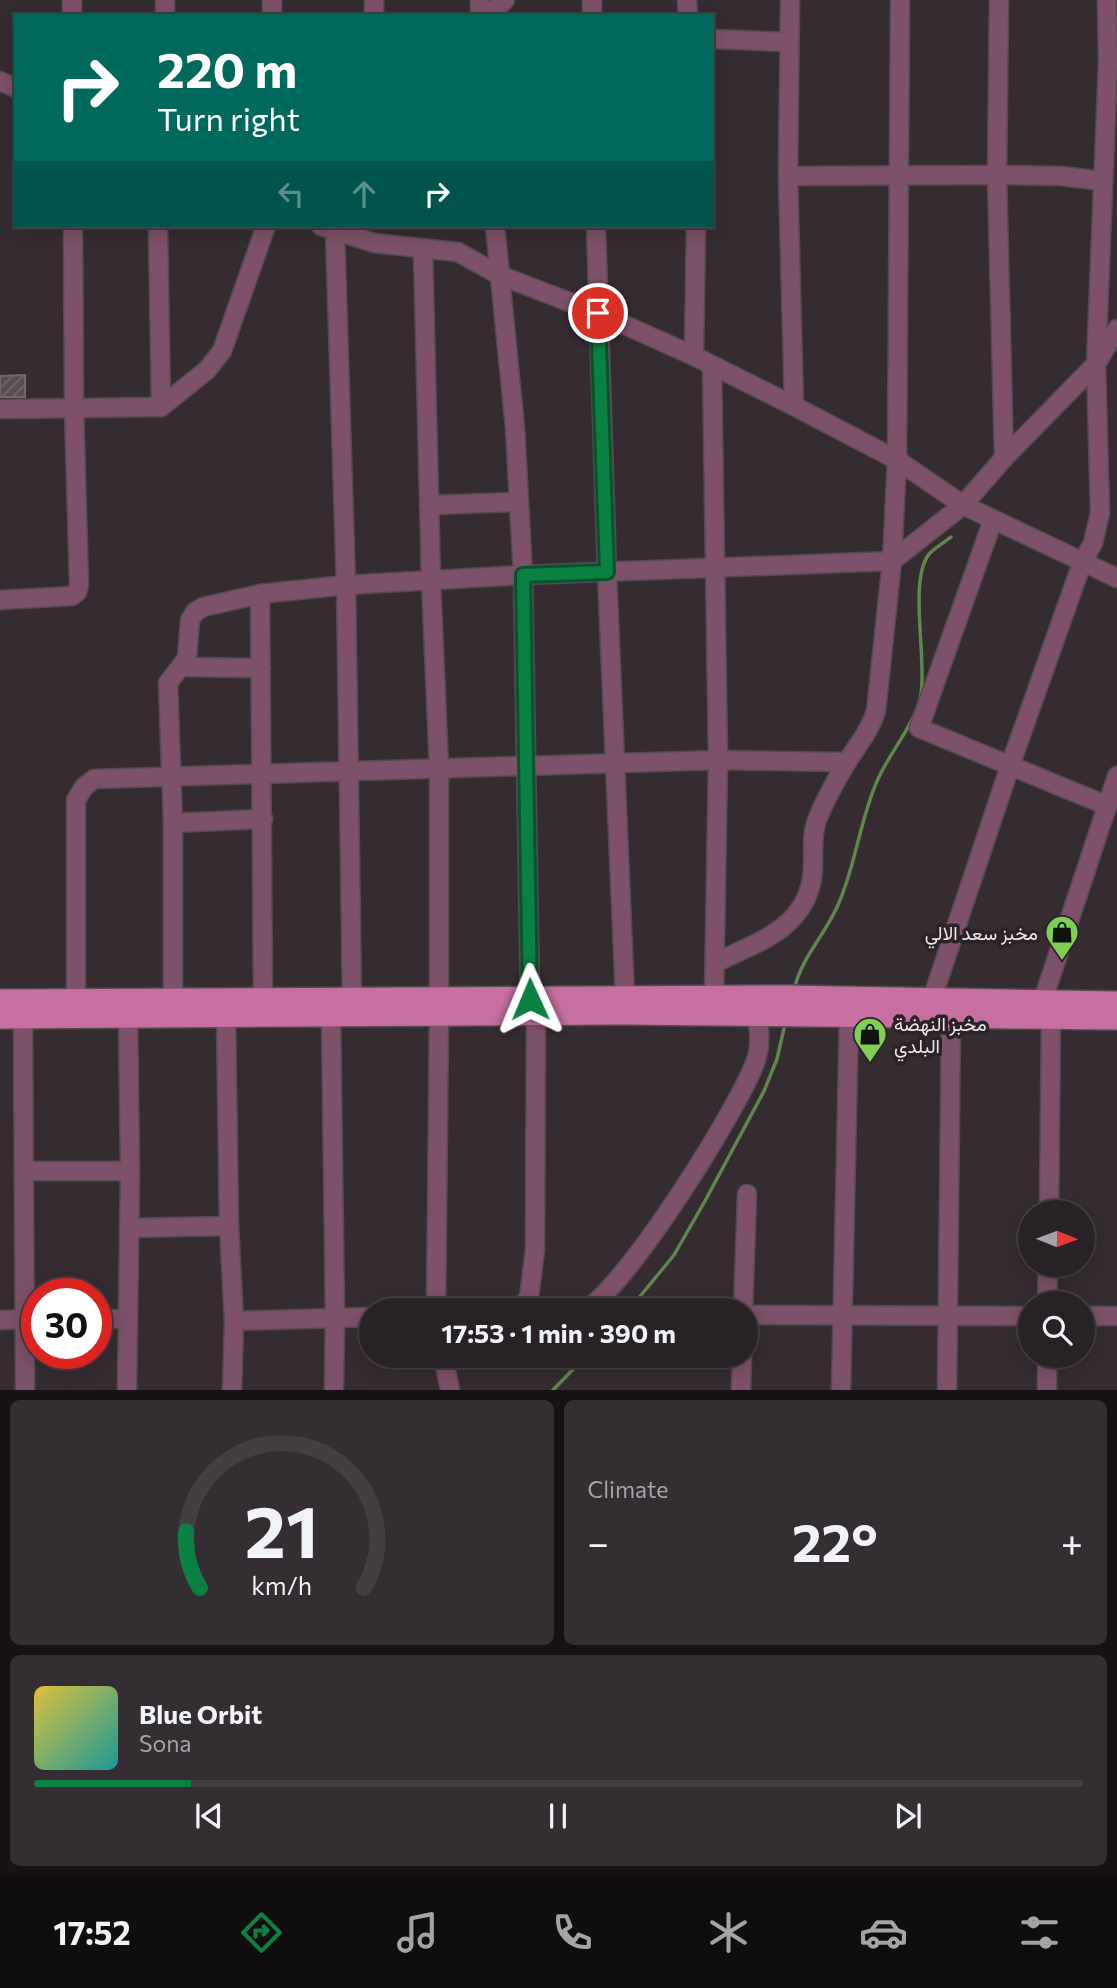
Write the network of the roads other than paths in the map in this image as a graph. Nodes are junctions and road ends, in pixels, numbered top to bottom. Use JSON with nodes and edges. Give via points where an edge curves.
{"nodes":[{"id":1,"x":505,"y":0,"type":"edge"},
{"id":2,"x":790,"y":0,"type":"edge"},
{"id":3,"x":900,"y":0,"type":"edge"},
{"id":4,"x":999,"y":0,"type":"edge"},
{"id":5,"x":1107,"y":0,"type":"edge"},
{"id":6,"x":490,"y":14,"type":"edge"},
{"id":7,"x":714,"y":39,"type":"edge"},
{"id":8,"x":789,"y":42,"type":"junction"},
{"id":9,"x":1113,"y":63,"type":"edge"},
{"id":10,"x":997,"y":175,"type":"junction"},
{"id":11,"x":788,"y":176,"type":"junction"},
{"id":12,"x":899,"y":177,"type":"junction"},
{"id":13,"x":1102,"y":181,"type":"junction"},
{"id":14,"x":73,"y":228,"type":"edge"},
{"id":15,"x":158,"y":228,"type":"edge"},
{"id":16,"x":265,"y":228,"type":"edge"},
{"id":17,"x":495,"y":228,"type":"edge"},
{"id":18,"x":596,"y":228,"type":"edge"},
{"id":19,"x":696,"y":228,"type":"edge"},
{"id":20,"x":328,"y":229,"type":"edge"},
{"id":21,"x":424,"y":249,"type":"junction"},
{"id":22,"x":499,"y":275,"type":"junction"},
{"id":23,"x":598,"y":313,"type":"junction"},
{"id":24,"x":1117,"y":330,"type":"edge"},
{"id":25,"x":694,"y":356,"type":"junction"},
{"id":26,"x":1096,"y":364,"type":"junction"},
{"id":27,"x":712,"y":366,"type":"junction"},
{"id":28,"x":794,"y":406,"type":"junction"},
{"id":29,"x":74,"y":407,"type":"junction"},
{"id":30,"x":161,"y":407,"type":"junction"},
{"id":31,"x":0,"y":409,"type":"edge"},
{"id":32,"x":1004,"y":458,"type":"junction"},
{"id":33,"x":897,"y":460,"type":"junction"},
{"id":34,"x":519,"y":502,"type":"junction"},
{"id":35,"x":429,"y":505,"type":"junction"},
{"id":36,"x":963,"y":505,"type":"junction"},
{"id":37,"x":993,"y":520,"type":"junction"},
{"id":38,"x":892,"y":561,"type":"junction"},
{"id":39,"x":1083,"y":563,"type":"junction"},
{"id":40,"x":716,"y":569,"type":"junction"},
{"id":41,"x":607,"y":572,"type":"junction"},
{"id":42,"x":523,"y":575,"type":"junction"},
{"id":43,"x":1117,"y":578,"type":"edge"},
{"id":44,"x":431,"y":581,"type":"junction"},
{"id":45,"x":346,"y":585,"type":"junction"},
{"id":46,"x":260,"y":594,"type":"junction"},
{"id":47,"x":0,"y":600,"type":"edge"},
{"id":48,"x":181,"y":667,"type":"junction"},
{"id":49,"x":261,"y":668,"type":"junction"},
{"id":50,"x":718,"y":761,"type":"junction"},
{"id":51,"x":847,"y":762,"type":"junction"},
{"id":52,"x":528,"y":765,"type":"junction"},
{"id":53,"x":615,"y":765,"type":"junction"},
{"id":54,"x":1010,"y":766,"type":"junction"},
{"id":55,"x":439,"y":768,"type":"junction"},
{"id":56,"x":350,"y":772,"type":"junction"},
{"id":57,"x":262,"y":774,"type":"junction"},
{"id":58,"x":172,"y":776,"type":"junction"},
{"id":59,"x":1117,"y":776,"type":"edge"},
{"id":60,"x":1108,"y":806,"type":"junction"},
{"id":61,"x":263,"y":819,"type":"junction"},
{"id":62,"x":173,"y":823,"type":"junction"},
{"id":63,"x":715,"y":963,"type":"junction"},
{"id":64,"x":715,"y":997,"type":"junction"},
{"id":65,"x":625,"y":998,"type":"junction"},
{"id":66,"x":263,"y":999,"type":"junction"},
{"id":67,"x":352,"y":999,"type":"junction"},
{"id":68,"x":932,"y":999,"type":"junction"},
{"id":69,"x":0,"y":1000,"type":"edge"},
{"id":70,"x":76,"y":1000,"type":"junction"},
{"id":71,"x":173,"y":1000,"type":"junction"},
{"id":72,"x":1117,"y":1002,"type":"edge"},
{"id":73,"x":783,"y":1005,"type":"junction"},
{"id":74,"x":806,"y":1006,"type":"junction"},
{"id":75,"x":439,"y":1007,"type":"junction"},
{"id":76,"x":533,"y":1007,"type":"junction"},
{"id":77,"x":1047,"y":1009,"type":"junction"},
{"id":78,"x":757,"y":1014,"type":"junction"},
{"id":79,"x":849,"y":1015,"type":"junction"},
{"id":80,"x":951,"y":1016,"type":"junction"},
{"id":81,"x":226,"y":1017,"type":"junction"},
{"id":82,"x":331,"y":1017,"type":"junction"},
{"id":83,"x":0,"y":1018,"type":"edge"},
{"id":84,"x":23,"y":1018,"type":"junction"},
{"id":85,"x":128,"y":1018,"type":"junction"},
{"id":86,"x":1117,"y":1019,"type":"edge"},
{"id":87,"x":24,"y":1171,"type":"junction"},
{"id":88,"x":130,"y":1171,"type":"junction"},
{"id":89,"x":747,"y":1194,"type":"dead end"},
{"id":90,"x":1049,"y":1200,"type":"edge"},
{"id":91,"x":229,"y":1226,"type":"junction"},
{"id":92,"x":129,"y":1228,"type":"junction"},
{"id":93,"x":29,"y":1278,"type":"edge"},
{"id":94,"x":436,"y":1298,"type":"edge"},
{"id":95,"x":528,"y":1298,"type":"edge"},
{"id":96,"x":600,"y":1298,"type":"edge"},
{"id":97,"x":744,"y":1298,"type":"edge"},
{"id":98,"x":758,"y":1314,"type":"edge"},
{"id":99,"x":948,"y":1316,"type":"junction"},
{"id":100,"x":1018,"y":1316,"type":"edge"},
{"id":101,"x":1095,"y":1316,"type":"edge"},
{"id":102,"x":335,"y":1317,"type":"junction"},
{"id":103,"x":359,"y":1317,"type":"edge"},
{"id":104,"x":842,"y":1317,"type":"junction"},
{"id":105,"x":1117,"y":1317,"type":"edge"},
{"id":106,"x":112,"y":1319,"type":"edge"},
{"id":107,"x":128,"y":1319,"type":"junction"},
{"id":108,"x":0,"y":1320,"type":"edge"},
{"id":109,"x":21,"y":1320,"type":"edge"},
{"id":110,"x":234,"y":1321,"type":"junction"},
{"id":111,"x":445,"y":1368,"type":"edge"},
{"id":112,"x":742,"y":1368,"type":"edge"},
{"id":113,"x":1047,"y":1368,"type":"edge"},
{"id":114,"x":27,"y":1369,"type":"edge"},
{"id":115,"x":25,"y":1390,"type":"edge"},
{"id":116,"x":127,"y":1390,"type":"edge"},
{"id":117,"x":232,"y":1390,"type":"edge"},
{"id":118,"x":334,"y":1390,"type":"edge"},
{"id":119,"x":450,"y":1390,"type":"edge"},
{"id":120,"x":741,"y":1390,"type":"edge"},
{"id":121,"x":841,"y":1390,"type":"edge"},
{"id":122,"x":947,"y":1390,"type":"edge"},
{"id":123,"x":1047,"y":1390,"type":"edge"}],
"edges":[{"from":1,"to":6,"type":"street"},
{"from":2,"to":8,"type":"street"},
{"from":3,"to":12,"type":"street"},
{"from":4,"to":10,"type":"street"},
{"from":5,"to":9,"type":"street"},
{"from":7,"to":8,"type":"street"},
{"from":8,"to":11,"type":"street"},
{"from":9,"to":13,"type":"street"},
{"from":10,"to":12,"type":"street"},
{"from":10,"to":13,"type":"street"},
{"from":10,"to":32,"type":"street"},
{"from":11,"to":12,"type":"street"},
{"from":11,"to":28,"type":"street"},
{"from":12,"to":33,"type":"street"},
{"from":13,"to":26,"type":"street"},
{"from":14,"to":29,"type":"street"},
{"from":15,"to":30,"type":"street"},
{"from":16,"to":30,"type":"street","via":[[222,351],[207,370]]},
{"from":17,"to":22,"type":"street"},
{"from":18,"to":23,"type":"street"},
{"from":19,"to":25,"type":"street"},
{"from":20,"to":21,"type":"street","via":[[373,243]]},
{"from":20,"to":45,"type":"street"},
{"from":21,"to":22,"type":"street","via":[[458,252]]},
{"from":21,"to":35,"type":"street"},
{"from":22,"to":23,"type":"street"},
{"from":22,"to":34,"type":"street"},
{"from":23,"to":25,"type":"street"},
{"from":23,"to":41,"type":"street"},
{"from":24,"to":26,"type":"street"},
{"from":25,"to":27,"type":"street"},
{"from":26,"to":32,"type":"street"},
{"from":26,"to":39,"type":"street","via":[[1100,513]]},
{"from":27,"to":28,"type":"street"},
{"from":27,"to":40,"type":"street"},
{"from":28,"to":33,"type":"street"},
{"from":29,"to":30,"type":"street"},
{"from":29,"to":31,"type":"street"},
{"from":29,"to":47,"type":"street","via":[[78,592]]},
{"from":32,"to":36,"type":"street"},
{"from":33,"to":36,"type":"street"},
{"from":33,"to":38,"type":"street"},
{"from":34,"to":35,"type":"street"},
{"from":34,"to":42,"type":"street"},
{"from":35,"to":44,"type":"street"},
{"from":36,"to":37,"type":"street"},
{"from":36,"to":38,"type":"street"},
{"from":37,"to":39,"type":"street"},
{"from":37,"to":54,"type":"street","via":[[919,728]]},
{"from":38,"to":40,"type":"street"},
{"from":38,"to":51,"type":"street","via":[[876,711]]},
{"from":39,"to":43,"type":"street"},
{"from":39,"to":54,"type":"street"},
{"from":40,"to":41,"type":"street"},
{"from":40,"to":50,"type":"street"},
{"from":41,"to":42,"type":"street"},
{"from":41,"to":53,"type":"street"},
{"from":42,"to":44,"type":"street"},
{"from":42,"to":52,"type":"street"},
{"from":44,"to":45,"type":"street"},
{"from":44,"to":55,"type":"street"},
{"from":45,"to":46,"type":"street"},
{"from":45,"to":56,"type":"street"},
{"from":46,"to":48,"type":"street","via":[[195,612],[190,620],[187,658]]},
{"from":46,"to":49,"type":"street"},
{"from":48,"to":49,"type":"street"},
{"from":48,"to":58,"type":"street","via":[[168,683]]},
{"from":49,"to":57,"type":"street"},
{"from":50,"to":51,"type":"street"},
{"from":50,"to":53,"type":"street"},
{"from":50,"to":63,"type":"street"},
{"from":51,"to":63,"type":"street","via":[[817,820],[812,878],[798,913],[774,935]]},
{"from":52,"to":53,"type":"street"},
{"from":52,"to":55,"type":"street"},
{"from":52,"to":76,"type":"street"},
{"from":53,"to":65,"type":"street"},
{"from":54,"to":60,"type":"street"},
{"from":54,"to":68,"type":"street"},
{"from":55,"to":56,"type":"street"},
{"from":55,"to":75,"type":"street"},
{"from":56,"to":57,"type":"street"},
{"from":56,"to":67,"type":"street"},
{"from":57,"to":58,"type":"street"},
{"from":57,"to":61,"type":"street"},
{"from":58,"to":62,"type":"street"},
{"from":58,"to":70,"type":"street","via":[[94,779],[76,800]]},
{"from":59,"to":60,"type":"street"},
{"from":60,"to":77,"type":"street"},
{"from":61,"to":62,"type":"street"},
{"from":61,"to":66,"type":"street"},
{"from":62,"to":71,"type":"street"},
{"from":63,"to":64,"type":"street"},
{"from":64,"to":65,"type":"main road"},
{"from":64,"to":73,"type":"main road"},
{"from":65,"to":76,"type":"main road"},
{"from":66,"to":67,"type":"main road"},
{"from":66,"to":71,"type":"main road"},
{"from":67,"to":75,"type":"main road"},
{"from":68,"to":74,"type":"main road"},
{"from":68,"to":77,"type":"main road"},
{"from":69,"to":70,"type":"main road"},
{"from":70,"to":71,"type":"main road"},
{"from":72,"to":77,"type":"main road"},
{"from":73,"to":74,"type":"main road"},
{"from":73,"to":78,"type":"main road"},
{"from":74,"to":79,"type":"main road"},
{"from":75,"to":76,"type":"main road"},
{"from":75,"to":82,"type":"main road"},
{"from":75,"to":94,"type":"street"},
{"from":76,"to":78,"type":"main road"},
{"from":76,"to":95,"type":"street","via":[[535,1250]]},
{"from":77,"to":80,"type":"main road"},
{"from":77,"to":86,"type":"main road"},
{"from":77,"to":90,"type":"street"},
{"from":78,"to":96,"type":"street","via":[[760,1041],[746,1082],[675,1201],[621,1278]]},
{"from":79,"to":80,"type":"main road"},
{"from":79,"to":104,"type":"street"},
{"from":80,"to":99,"type":"street"},
{"from":81,"to":82,"type":"main road"},
{"from":81,"to":85,"type":"main road"},
{"from":81,"to":91,"type":"street"},
{"from":82,"to":102,"type":"street"},
{"from":83,"to":84,"type":"main road"},
{"from":84,"to":85,"type":"main road"},
{"from":84,"to":87,"type":"street"},
{"from":85,"to":88,"type":"street"},
{"from":87,"to":88,"type":"street"},
{"from":87,"to":93,"type":"street"},
{"from":88,"to":92,"type":"street"},
{"from":89,"to":97,"type":"street"},
{"from":91,"to":92,"type":"street"},
{"from":91,"to":110,"type":"street"},
{"from":92,"to":107,"type":"street"},
{"from":98,"to":104,"type":"street"},
{"from":99,"to":100,"type":"street"},
{"from":99,"to":104,"type":"street"},
{"from":99,"to":122,"type":"street"},
{"from":101,"to":105,"type":"street"},
{"from":102,"to":103,"type":"street"},
{"from":102,"to":110,"type":"street"},
{"from":102,"to":118,"type":"street"},
{"from":104,"to":121,"type":"street"},
{"from":106,"to":107,"type":"street"},
{"from":107,"to":116,"type":"street"},
{"from":108,"to":109,"type":"street"},
{"from":110,"to":117,"type":"street"},
{"from":111,"to":119,"type":"street"},
{"from":112,"to":120,"type":"street"},
{"from":113,"to":123,"type":"street"},
{"from":114,"to":115,"type":"street"}]}
